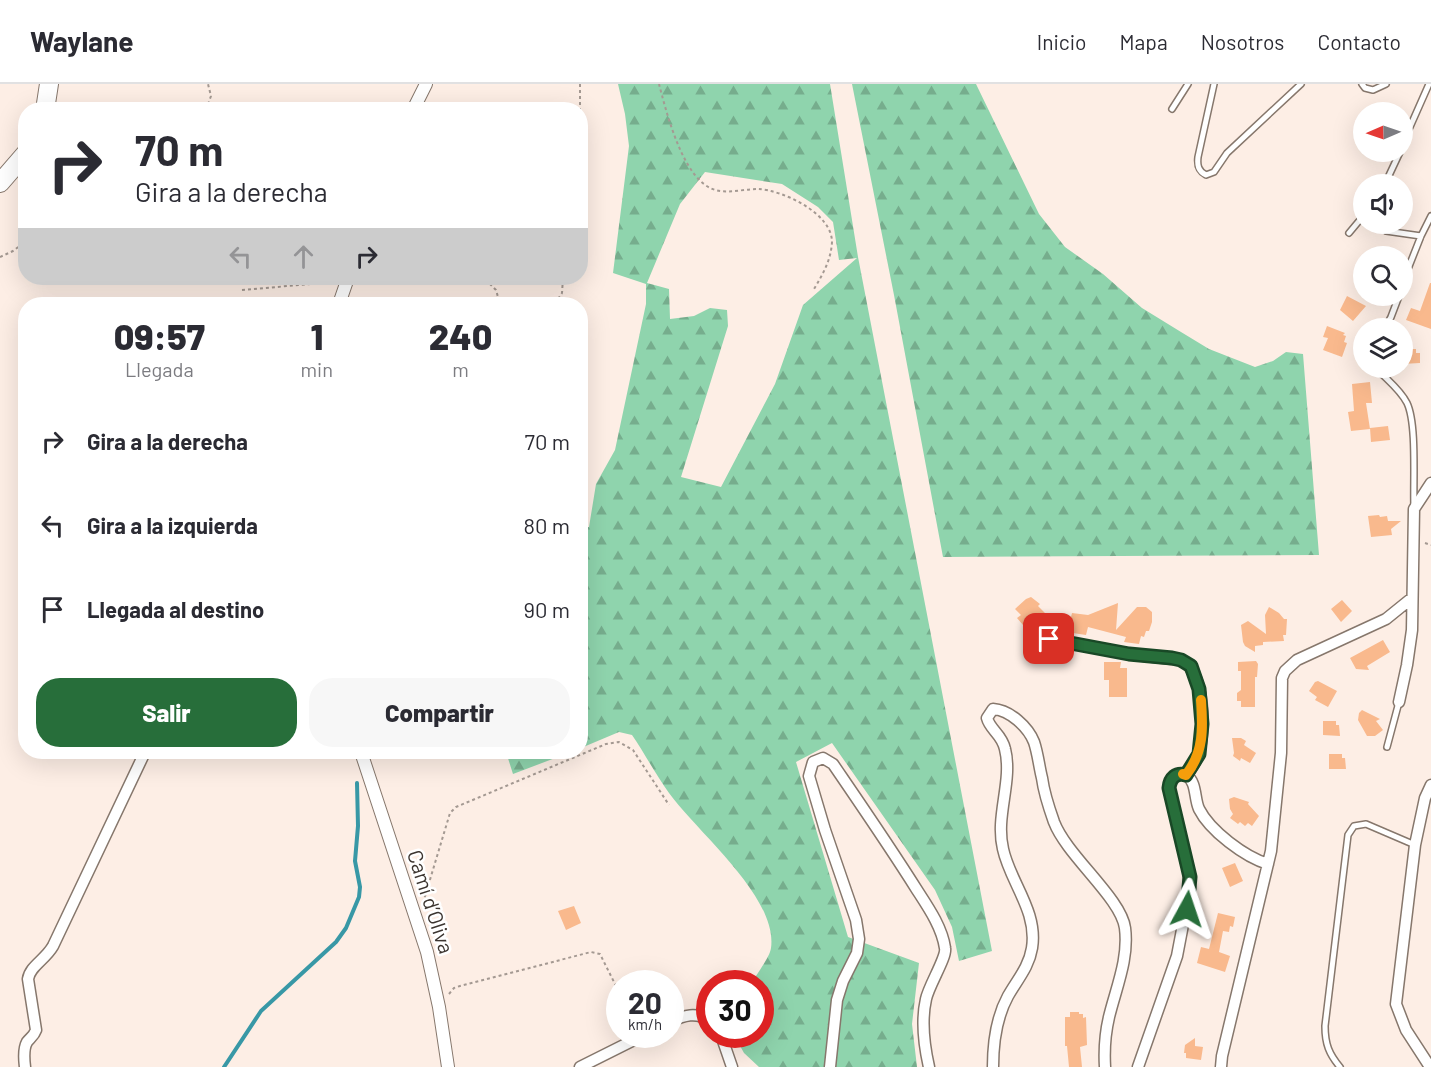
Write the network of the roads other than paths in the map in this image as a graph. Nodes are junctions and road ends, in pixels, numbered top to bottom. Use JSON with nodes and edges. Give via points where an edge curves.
{"nodes":[{"id":1,"x":49,"y":84,"type":"edge"},
{"id":2,"x":426,"y":84,"type":"edge"},
{"id":3,"x":1188,"y":84,"type":"edge"},
{"id":4,"x":1214,"y":84,"type":"edge"},
{"id":5,"x":1301,"y":84,"type":"edge"},
{"id":6,"x":1362,"y":84,"type":"edge"},
{"id":7,"x":1386,"y":84,"type":"edge"},
{"id":8,"x":1429,"y":84,"type":"edge"},
{"id":9,"x":46,"y":102,"type":"edge"},
{"id":10,"x":417,"y":102,"type":"edge"},
{"id":11,"x":1172,"y":109,"type":"dead end"},
{"id":12,"x":1413,"y":120,"type":"edge"},
{"id":13,"x":18,"y":162,"type":"edge"},
{"id":14,"x":0,"y":183,"type":"edge"},
{"id":15,"x":1431,"y":216,"type":"edge"},
{"id":16,"x":1353,"y":228,"type":"edge"},
{"id":17,"x":1349,"y":233,"type":"dead end"},
{"id":18,"x":1407,"y":234,"type":"edge"},
{"id":19,"x":1421,"y":236,"type":"junction"},
{"id":20,"x":1413,"y":256,"type":"edge"},
{"id":21,"x":1385,"y":378,"type":"edge"},
{"id":22,"x":1431,"y":483,"type":"edge"},
{"id":23,"x":1414,"y":509,"type":"junction"},
{"id":24,"x":1412,"y":598,"type":"junction"},
{"id":25,"x":1049,"y":639,"type":"dead end"},
{"id":26,"x":1399,"y":702,"type":"joint"},
{"id":27,"x":1387,"y":747,"type":"dead end"},
{"id":28,"x":142,"y":759,"type":"edge"},
{"id":29,"x":363,"y":759,"type":"edge"},
{"id":30,"x":1186,"y":775,"type":"junction"},
{"id":31,"x":1431,"y":785,"type":"edge"},
{"id":32,"x":1415,"y":844,"type":"junction"},
{"id":33,"x":1268,"y":864,"type":"junction"},
{"id":34,"x":618,"y":1048,"type":"edge"},
{"id":35,"x":725,"y":1048,"type":"edge"},
{"id":36,"x":25,"y":1067,"type":"edge"},
{"id":37,"x":448,"y":1067,"type":"edge"},
{"id":38,"x":580,"y":1067,"type":"edge"},
{"id":39,"x":732,"y":1067,"type":"edge"},
{"id":40,"x":830,"y":1067,"type":"edge"},
{"id":41,"x":929,"y":1067,"type":"edge"},
{"id":42,"x":993,"y":1067,"type":"edge"},
{"id":43,"x":1105,"y":1067,"type":"edge"},
{"id":44,"x":1138,"y":1067,"type":"edge"},
{"id":45,"x":1221,"y":1067,"type":"edge"},
{"id":46,"x":1340,"y":1067,"type":"edge"},
{"id":47,"x":1430,"y":1067,"type":"edge"}],
"edges":[{"from":1,"to":9,"type":"highway"},
{"from":2,"to":10,"type":"street"},
{"from":3,"to":11,"type":"lane"},
{"from":4,"to":5,"type":"lane","via":[[1198,157],[1200,171],[1206,175],[1214,172],[1227,153]]},
{"from":6,"to":7,"type":"lane","via":[[1373,90]]},
{"from":8,"to":12,"type":"lane"},
{"from":13,"to":14,"type":"highway"},
{"from":15,"to":19,"type":"lane"},
{"from":16,"to":17,"type":"lane"},
{"from":18,"to":19,"type":"lane"},
{"from":19,"to":20,"type":"lane"},
{"from":21,"to":23,"type":"lane","via":[[1403,397],[1409,411]]},
{"from":22,"to":23,"type":"street"},
{"from":23,"to":24,"type":"street"},
{"from":24,"to":26,"type":"street","via":[[1410,647]]},
{"from":24,"to":33,"type":"street","via":[[1386,619],[1297,660],[1285,671],[1281,686],[1280,771]]},
{"from":25,"to":30,"type":"street","via":[[1172,658],[1191,666],[1199,689],[1202,724],[1199,754]]},
{"from":26,"to":27,"type":"lane"},
{"from":28,"to":36,"type":"street","via":[[53,946],[29,972],[36,1030],[26,1043]]},
{"from":29,"to":37,"type":"street","name":"Camí d’Oliva","via":[[433,975]]},
{"from":30,"to":33,"type":"street","via":[[1193,782],[1199,809],[1211,825],[1249,856]]},
{"from":30,"to":44,"type":"street","via":[[1173,777],[1169,788],[1190,877],[1187,909],[1172,974]]},
{"from":31,"to":32,"type":"street"},
{"from":32,"to":46,"type":"lane","via":[[1366,824],[1354,826],[1348,835],[1325,1026],[1327,1046]]},
{"from":32,"to":47,"type":"street","via":[[1396,1004],[1406,1030]]},
{"from":33,"to":45,"type":"street"},
{"from":34,"to":38,"type":"street"},
{"from":35,"to":39,"type":"street"},
{"from":40,"to":41,"type":"street","via":[[837,999],[859,939],[809,776],[813,762],[823,758],[833,764],[906,873],[933,918],[945,948],[944,959],[931,981],[924,1013]]},
{"from":42,"to":43,"type":"street","via":[[997,1024],[1007,998],[1026,968],[1033,939],[1025,901],[1002,848],[1006,750],[988,724],[993,710],[1008,714],[1028,732],[1058,830],[1121,914],[1125,926],[1124,962],[1105,1036]]}]}
